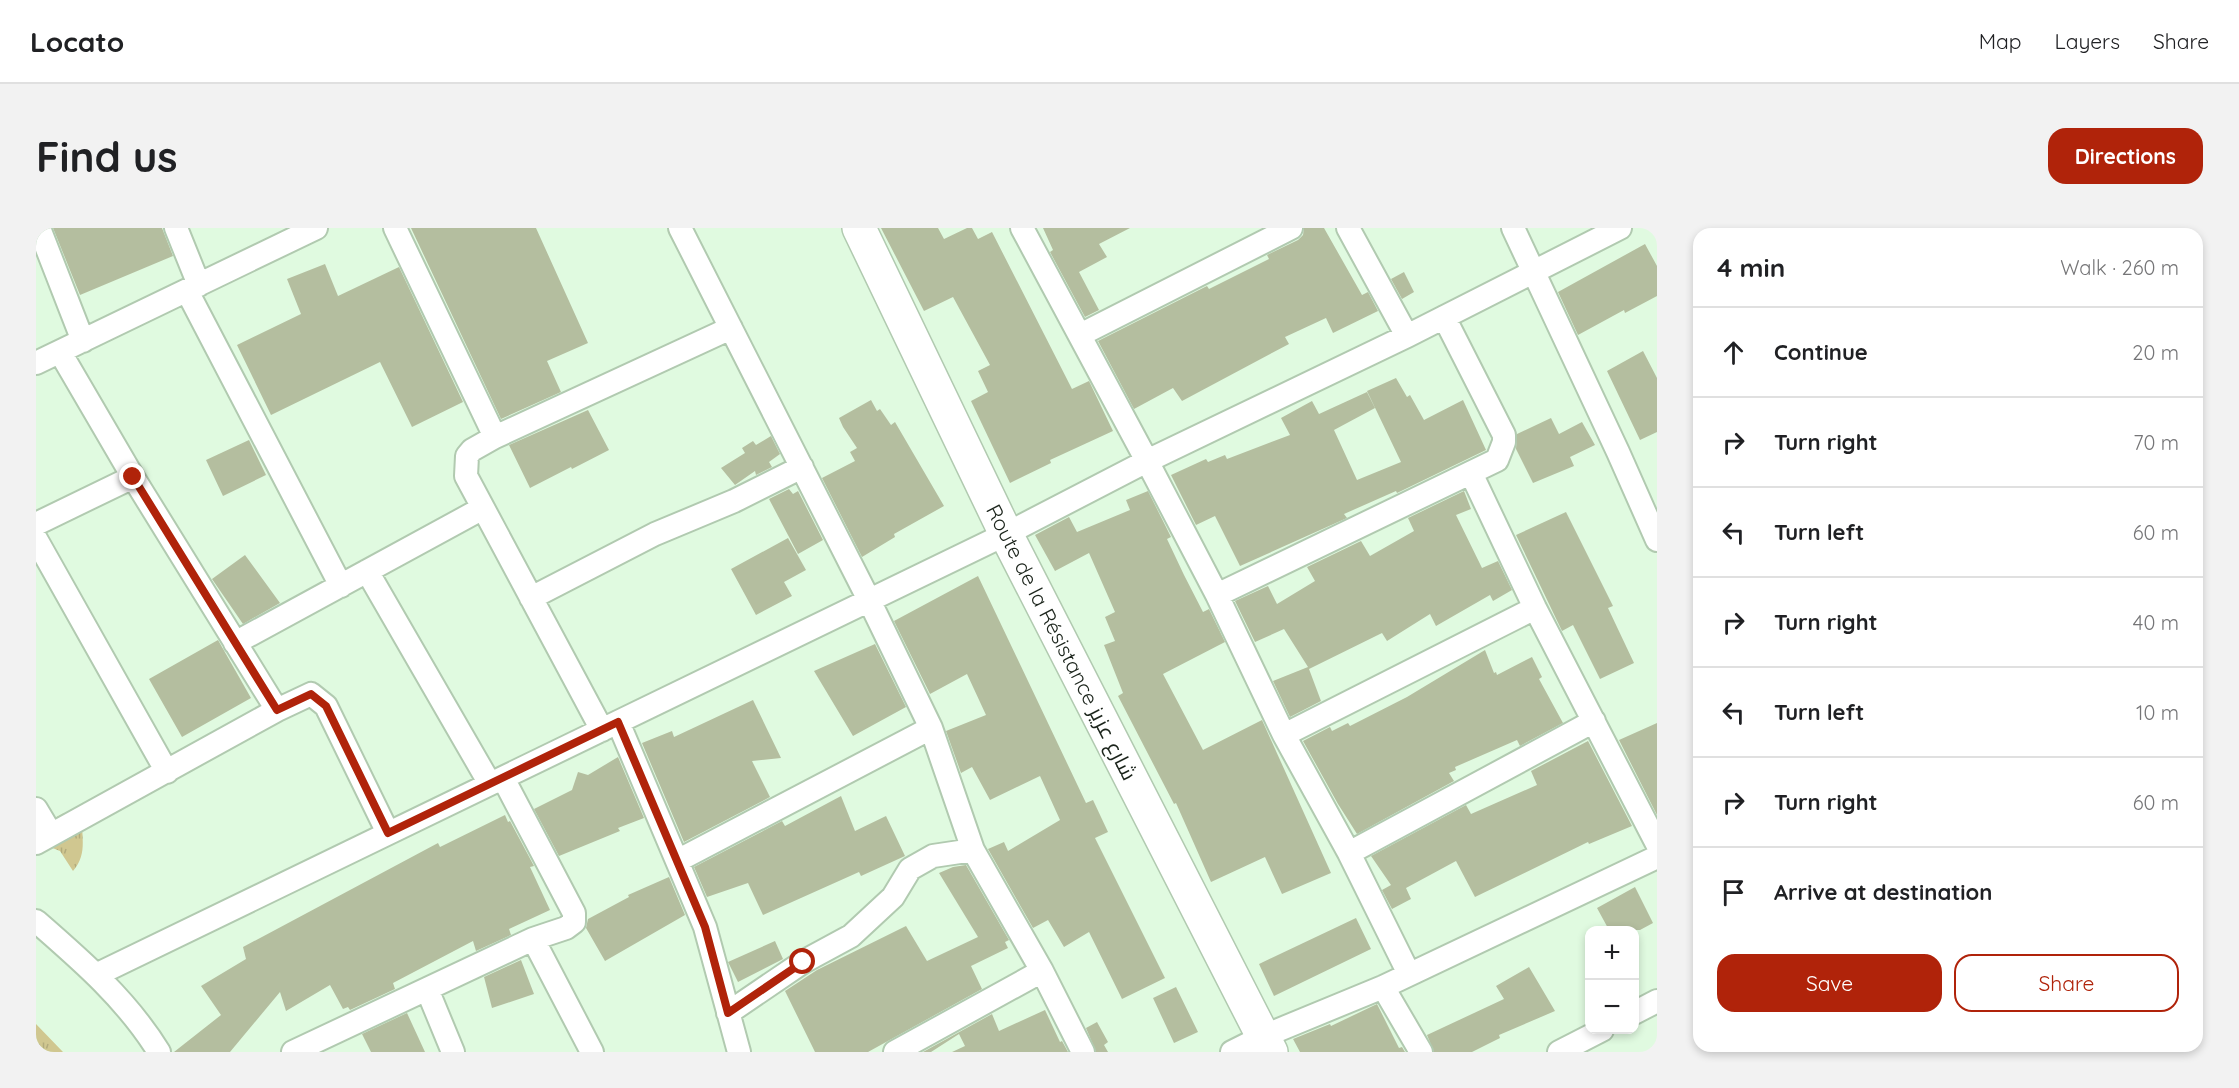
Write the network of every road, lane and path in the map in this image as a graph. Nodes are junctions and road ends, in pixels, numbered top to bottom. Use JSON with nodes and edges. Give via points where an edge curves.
{"nodes":[{"id":1,"x":39,"y":228,"type":"edge"},
{"id":2,"x":176,"y":228,"type":"edge"},
{"id":3,"x":316,"y":228,"type":"edge"},
{"id":4,"x":395,"y":228,"type":"edge"},
{"id":5,"x":680,"y":228,"type":"edge"},
{"id":6,"x":859,"y":228,"type":"edge"},
{"id":7,"x":1022,"y":228,"type":"edge"},
{"id":8,"x":1292,"y":228,"type":"edge"},
{"id":9,"x":1348,"y":228,"type":"edge"},
{"id":10,"x":1513,"y":228,"type":"edge"},
{"id":11,"x":1617,"y":229,"type":"edge"},
{"id":12,"x":1534,"y":273,"type":"junction"},
{"id":13,"x":193,"y":288,"type":"junction"},
{"id":14,"x":1444,"y":317,"type":"junction"},
{"id":15,"x":731,"y":328,"type":"junction"},
{"id":16,"x":1080,"y":335,"type":"junction"},
{"id":17,"x":1407,"y":336,"type":"junction"},
{"id":18,"x":83,"y":341,"type":"junction"},
{"id":19,"x":60,"y":352,"type":"junction"},
{"id":20,"x":36,"y":363,"type":"edge"},
{"id":21,"x":495,"y":437,"type":"junction"},
{"id":22,"x":1148,"y":461,"type":"junction"},
{"id":23,"x":802,"y":467,"type":"junction"},
{"id":24,"x":1471,"y":473,"type":"junction"},
{"id":25,"x":133,"y":477,"type":"junction"},
{"id":26,"x":483,"y":508,"type":"junction"},
{"id":27,"x":36,"y":524,"type":"edge"},
{"id":28,"x":1006,"y":534,"type":"junction"},
{"id":29,"x":36,"y":539,"type":"edge"},
{"id":30,"x":1657,"y":540,"type":"edge"},
{"id":31,"x":367,"y":571,"type":"junction"},
{"id":32,"x":341,"y":586,"type":"junction"},
{"id":33,"x":1217,"y":595,"type":"junction"},
{"id":34,"x":531,"y":598,"type":"junction"},
{"id":35,"x":869,"y":600,"type":"junction"},
{"id":36,"x":1535,"y":608,"type":"junction"},
{"id":37,"x":235,"y":644,"type":"junction"},
{"id":38,"x":277,"y":710,"type":"junction"},
{"id":39,"x":1594,"y":721,"type":"junction"},
{"id":40,"x":610,"y":726,"type":"junction"},
{"id":41,"x":931,"y":728,"type":"junction"},
{"id":42,"x":1284,"y":735,"type":"junction"},
{"id":43,"x":167,"y":772,"type":"junction"},
{"id":44,"x":496,"y":781,"type":"junction"},
{"id":45,"x":36,"y":809,"type":"edge"},
{"id":46,"x":388,"y":833,"type":"junction"},
{"id":47,"x":43,"y":839,"type":"edge"},
{"id":48,"x":1657,"y":844,"type":"edge"},
{"id":49,"x":973,"y":850,"type":"junction"},
{"id":50,"x":1349,"y":854,"type":"junction"},
{"id":51,"x":1657,"y":857,"type":"edge"},
{"id":52,"x":677,"y":861,"type":"junction"},
{"id":53,"x":36,"y":921,"type":"edge"},
{"id":54,"x":533,"y":939,"type":"junction"},
{"id":55,"x":1042,"y":971,"type":"junction"},
{"id":56,"x":98,"y":974,"type":"junction"},
{"id":57,"x":1410,"y":975,"type":"junction"},
{"id":58,"x":1383,"y":987,"type":"junction"},
{"id":59,"x":427,"y":989,"type":"junction"},
{"id":60,"x":1657,"y":1001,"type":"edge"},
{"id":61,"x":1639,"y":1011,"type":"edge"},
{"id":62,"x":728,"y":1013,"type":"junction"},
{"id":63,"x":1593,"y":1034,"type":"edge"},
{"id":64,"x":1268,"y":1044,"type":"edge"},
{"id":65,"x":159,"y":1052,"type":"edge"},
{"id":66,"x":293,"y":1052,"type":"edge"},
{"id":67,"x":453,"y":1052,"type":"edge"},
{"id":68,"x":592,"y":1052,"type":"edge"},
{"id":69,"x":739,"y":1052,"type":"edge"},
{"id":70,"x":896,"y":1052,"type":"edge"},
{"id":71,"x":1083,"y":1052,"type":"edge"},
{"id":72,"x":1232,"y":1052,"type":"edge"},
{"id":73,"x":1421,"y":1052,"type":"edge"},
{"id":74,"x":1559,"y":1052,"type":"edge"}],
"edges":[{"from":1,"to":18,"type":"street"},
{"from":2,"to":13,"type":"street"},
{"from":3,"to":13,"type":"street"},
{"from":4,"to":21,"type":"street"},
{"from":5,"to":15,"type":"street"},
{"from":6,"to":28,"type":"main road","name":"Route de la Résistance شارع عزيز"},
{"from":7,"to":16,"type":"street"},
{"from":8,"to":16,"type":"street"},
{"from":9,"to":17,"type":"street"},
{"from":10,"to":12,"type":"street"},
{"from":11,"to":12,"type":"street"},
{"from":12,"to":14,"type":"street"},
{"from":12,"to":30,"type":"street"},
{"from":13,"to":18,"type":"street"},
{"from":13,"to":32,"type":"street"},
{"from":14,"to":17,"type":"street"},
{"from":14,"to":24,"type":"street","via":[[1504,435],[1497,460]]},
{"from":15,"to":21,"type":"street"},
{"from":15,"to":23,"type":"street"},
{"from":16,"to":22,"type":"street"},
{"from":17,"to":22,"type":"street"},
{"from":18,"to":19,"type":"street"},
{"from":19,"to":20,"type":"street"},
{"from":19,"to":25,"type":"street"},
{"from":21,"to":26,"type":"street","via":[[467,456],[466,476]]},
{"from":22,"to":28,"type":"street"},
{"from":22,"to":33,"type":"street"},
{"from":23,"to":34,"type":"street","via":[[735,501],[655,534]]},
{"from":23,"to":35,"type":"street"},
{"from":24,"to":33,"type":"street"},
{"from":24,"to":36,"type":"street"},
{"from":25,"to":27,"type":"street"},
{"from":25,"to":37,"type":"street"},
{"from":26,"to":31,"type":"street"},
{"from":26,"to":34,"type":"street"},
{"from":28,"to":35,"type":"street"},
{"from":28,"to":64,"type":"main road","name":"Route de la Résistance شارع عزيز"},
{"from":29,"to":43,"type":"street"},
{"from":31,"to":32,"type":"street"},
{"from":31,"to":44,"type":"street"},
{"from":32,"to":37,"type":"street"},
{"from":33,"to":42,"type":"street"},
{"from":34,"to":40,"type":"street"},
{"from":35,"to":40,"type":"street"},
{"from":35,"to":41,"type":"street"},
{"from":36,"to":39,"type":"street"},
{"from":36,"to":42,"type":"street"},
{"from":37,"to":38,"type":"street"},
{"from":38,"to":43,"type":"street"},
{"from":38,"to":46,"type":"street","via":[[311,694],[326,706]]},
{"from":39,"to":48,"type":"street"},
{"from":39,"to":50,"type":"street"},
{"from":40,"to":44,"type":"street"},
{"from":40,"to":52,"type":"street"},
{"from":41,"to":49,"type":"street"},
{"from":41,"to":52,"type":"street"},
{"from":42,"to":50,"type":"street"},
{"from":43,"to":47,"type":"street"},
{"from":44,"to":46,"type":"street"},
{"from":44,"to":54,"type":"street","via":[[574,913],[574,922],[566,928]]},
{"from":45,"to":47,"type":"street"},
{"from":46,"to":56,"type":"street"},
{"from":49,"to":55,"type":"street"},
{"from":49,"to":62,"type":"street","via":[[933,856],[910,869],[893,897],[851,936],[803,962]]},
{"from":50,"to":57,"type":"street"},
{"from":51,"to":57,"type":"street"},
{"from":52,"to":62,"type":"street","via":[[705,927]]},
{"from":53,"to":56,"type":"street"},
{"from":54,"to":59,"type":"street"},
{"from":54,"to":68,"type":"street"},
{"from":55,"to":70,"type":"street"},
{"from":55,"to":71,"type":"street"},
{"from":56,"to":65,"type":"street"},
{"from":57,"to":58,"type":"street"},
{"from":58,"to":64,"type":"street"},
{"from":58,"to":73,"type":"street"},
{"from":59,"to":66,"type":"street"},
{"from":59,"to":67,"type":"street"},
{"from":60,"to":61,"type":"street"},
{"from":62,"to":69,"type":"street"},
{"from":63,"to":74,"type":"street"},
{"from":64,"to":72,"type":"street"}]}
